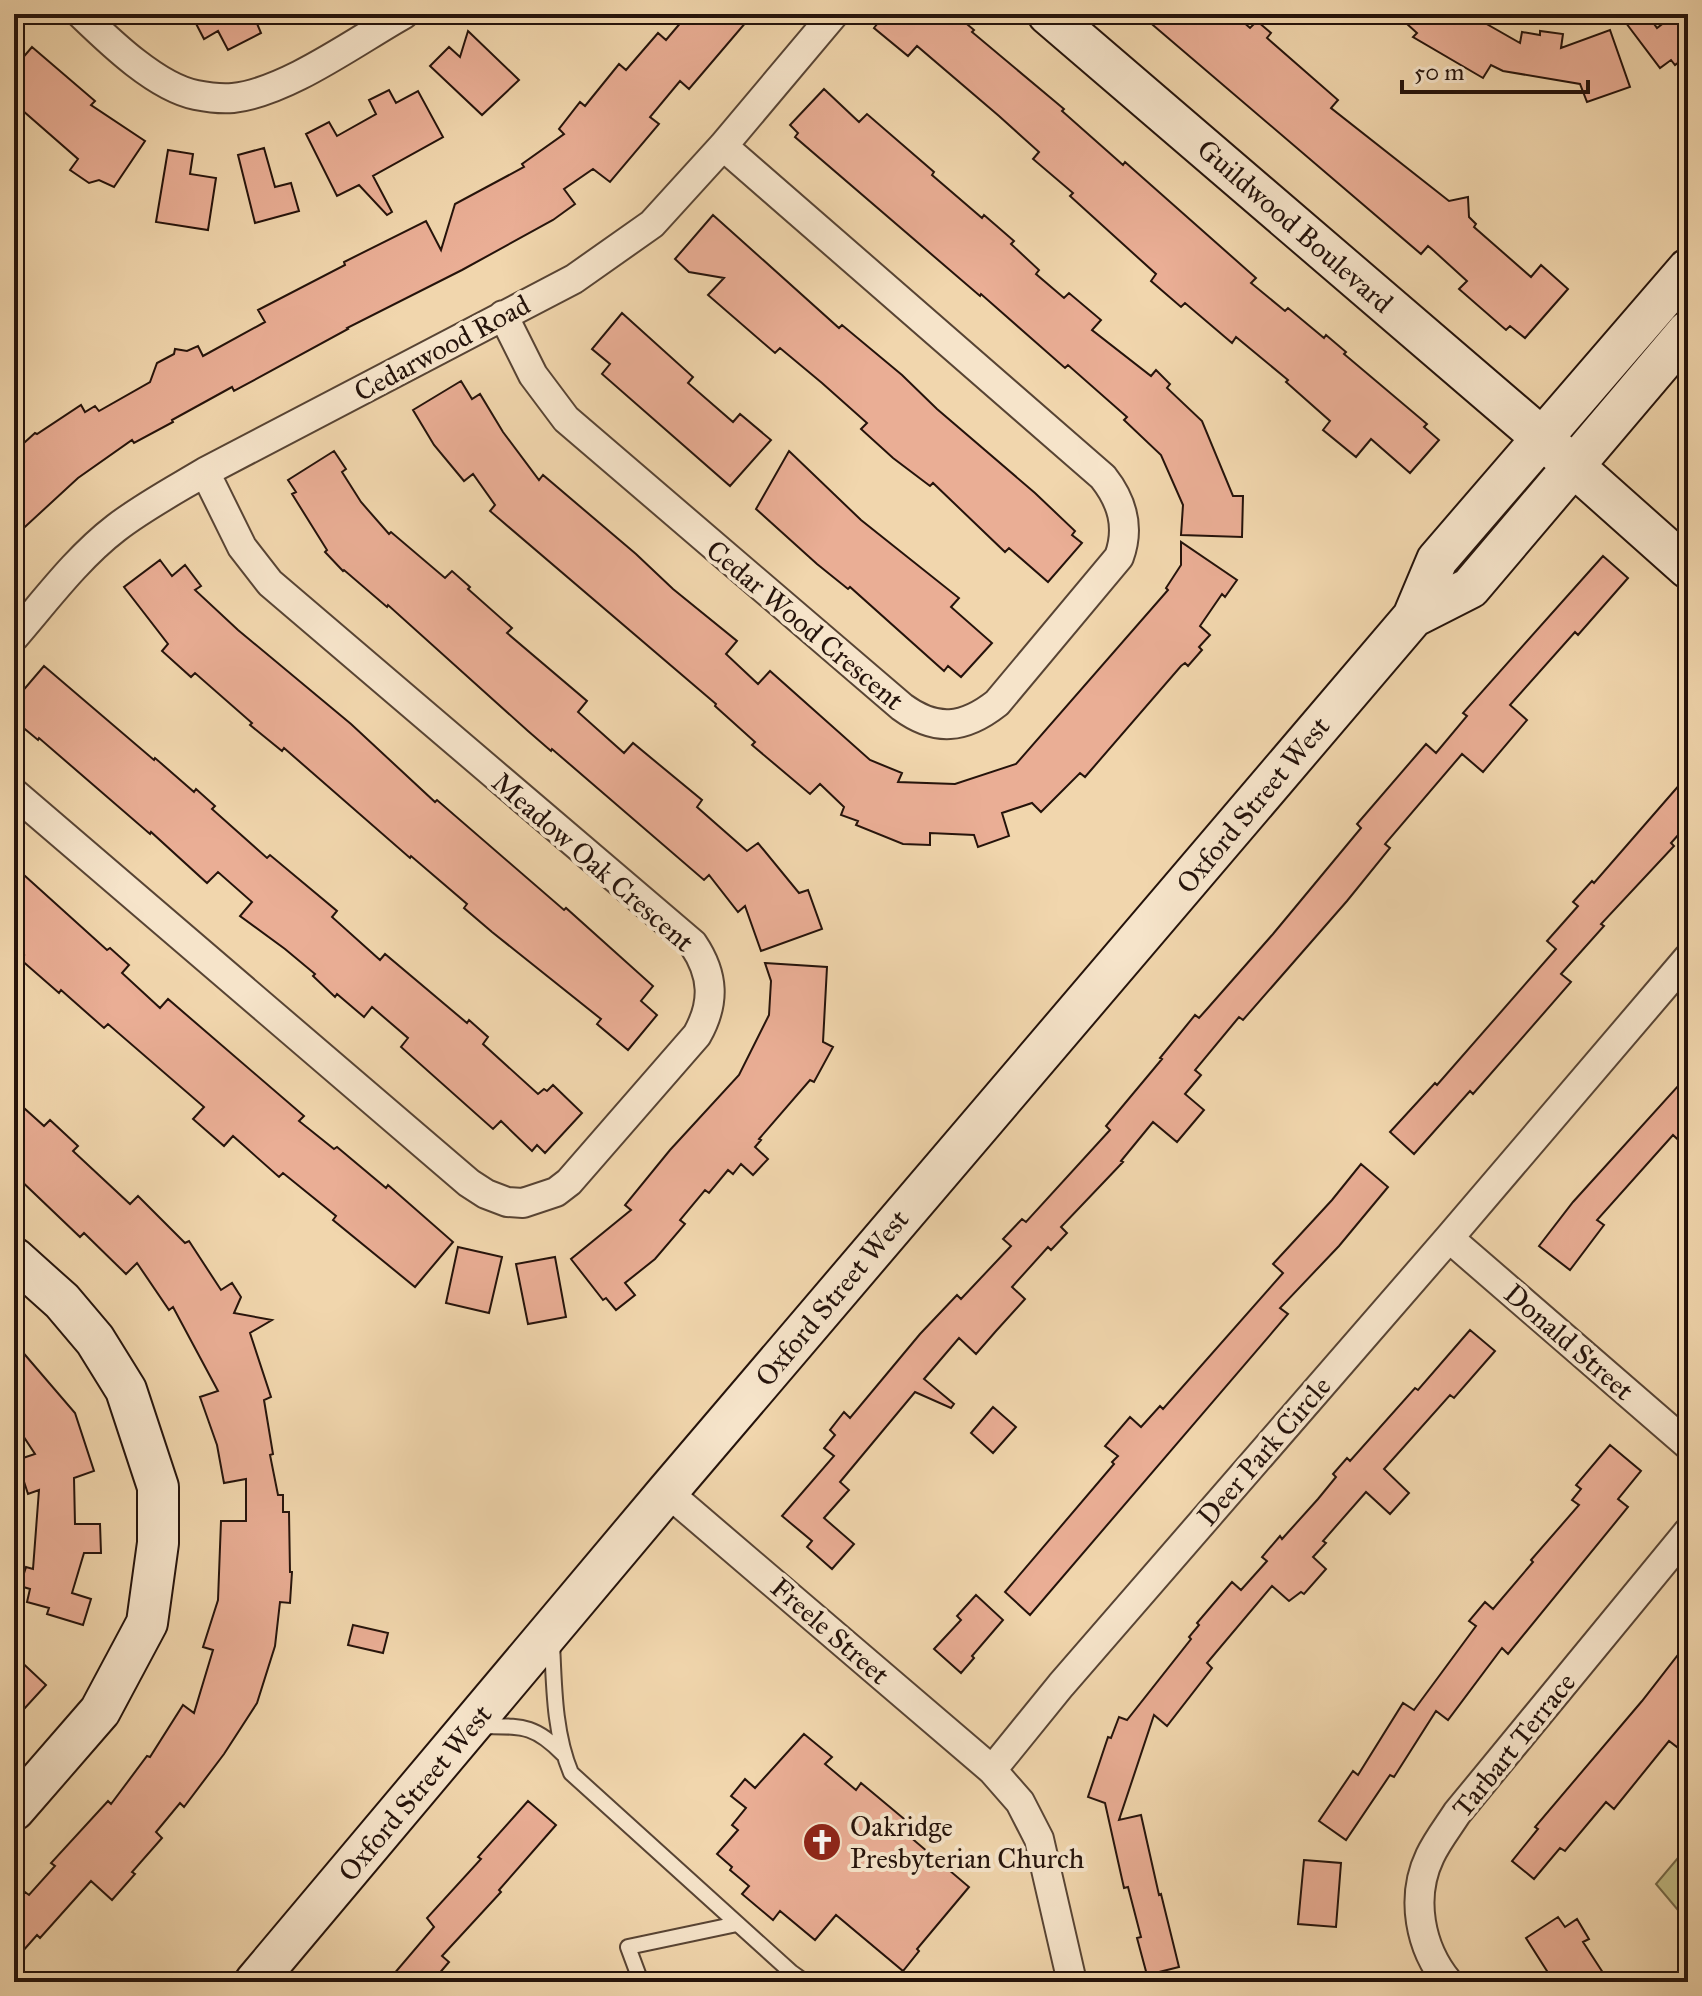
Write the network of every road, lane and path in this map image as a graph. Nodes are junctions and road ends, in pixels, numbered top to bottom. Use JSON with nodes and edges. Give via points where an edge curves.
{"nodes":[{"id":1,"x":81,"y":14,"type":"edge"},
{"id":2,"x":404,"y":14,"type":"edge"},
{"id":3,"x":834,"y":14,"type":"edge"},
{"id":4,"x":1048,"y":14,"type":"edge"},
{"id":5,"x":723,"y":146,"type":"junction"},
{"id":6,"x":1688,"y":269,"type":"edge"},
{"id":7,"x":503,"y":315,"type":"junction"},
{"id":8,"x":1688,"y":331,"type":"edge"},
{"id":9,"x":1542,"y":438,"type":"junction"},
{"id":10,"x":1573,"y":466,"type":"junction"},
{"id":11,"x":205,"y":472,"type":"junction"},
{"id":12,"x":1688,"y":568,"type":"edge"},
{"id":13,"x":1413,"y":617,"type":"junction"},
{"id":14,"x":14,"y":637,"type":"edge"},
{"id":15,"x":14,"y":793,"type":"edge"},
{"id":16,"x":1688,"y":958,"type":"edge"},
{"id":17,"x":1449,"y":1238,"type":"junction"},
{"id":18,"x":14,"y":1258,"type":"edge"},
{"id":19,"x":1688,"y":1445,"type":"edge"},
{"id":20,"x":667,"y":1492,"type":"junction"},
{"id":21,"x":1688,"y":1532,"type":"edge"},
{"id":22,"x":551,"y":1632,"type":"junction"},
{"id":23,"x":472,"y":1726,"type":"junction"},
{"id":24,"x":563,"y":1754,"type":"junction"},
{"id":25,"x":992,"y":1770,"type":"junction"},
{"id":26,"x":14,"y":1810,"type":"edge"},
{"id":27,"x":737,"y":1924,"type":"junction"},
{"id":28,"x":255,"y":1982,"type":"edge"},
{"id":29,"x":641,"y":1982,"type":"edge"},
{"id":30,"x":805,"y":1982,"type":"edge"},
{"id":31,"x":1072,"y":1982,"type":"edge"},
{"id":32,"x":1448,"y":1982,"type":"edge"}],
"edges":[{"from":1,"to":2,"type":"street","via":[[159,79],[193,95],[232,98],[282,84]]},
{"from":3,"to":5,"type":"street","name":"Cedarwood Road"},
{"from":4,"to":9,"type":"main road","name":"Guildwood Boulevard"},
{"from":5,"to":7,"type":"street","name":"Cedarwood Road","via":[[652,224],[574,279]]},
{"from":5,"to":7,"type":"street","name":"Cedar Wood Crescent","via":[[1103,477],[1121,504],[1125,533],[1119,557],[984,714],[953,725],[935,724],[902,707],[566,419],[533,375]]},
{"from":6,"to":9,"type":"main road","name":"Oxford Street West"},
{"from":7,"to":11,"type":"street","name":"Cedarwood Road"},
{"from":8,"to":10,"type":"main road","name":"Oxford Street West"},
{"from":9,"to":10,"type":"main road","name":"Guildwood Boulevard"},
{"from":9,"to":13,"type":"main road","name":"Oxford Street West","via":[[1437,560]]},
{"from":10,"to":12,"type":"main road","name":"Guildwood Boulevard"},
{"from":10,"to":13,"type":"main road","name":"Oxford Street West","via":[[1470,588]]},
{"from":11,"to":14,"type":"street","name":"Cedarwood Road","via":[[115,529]]},
{"from":11,"to":15,"type":"street","name":"Meadow Oak Crescent","via":[[242,547],[270,583],[693,944],[704,960],[712,990],[697,1035],[569,1182],[523,1203],[496,1199],[469,1183]]},
{"from":13,"to":20,"type":"main road","name":"Oxford Street West"},
{"from":16,"to":17,"type":"street","name":"Deer Park Circle"},
{"from":17,"to":19,"type":"street","name":"Donald Street"},
{"from":17,"to":25,"type":"street","name":"Deer Park Circle"},
{"from":18,"to":26,"type":"main road","via":[[95,1340],[126,1390],[158,1487],[158,1543],[147,1623],[100,1711]]},
{"from":20,"to":22,"type":"main road","name":"Oxford Street West"},
{"from":20,"to":25,"type":"street","name":"Freele Street"},
{"from":21,"to":32,"type":"street","name":"Tarbart Terrace","via":[[1457,1813],[1429,1858],[1420,1926],[1434,1965]]},
{"from":22,"to":23,"type":"main road","name":"Oxford Street West"},
{"from":22,"to":24,"type":"lane"},
{"from":23,"to":24,"type":"lane","via":[[528,1727]]},
{"from":23,"to":28,"type":"main road","name":"Oxford Street West"},
{"from":24,"to":27,"type":"lane","via":[[571,1773]]},
{"from":25,"to":31,"type":"street","via":[[1020,1802],[1039,1839]]},
{"from":27,"to":29,"type":"lane","via":[[628,1947]]},
{"from":27,"to":30,"type":"lane"}]}
